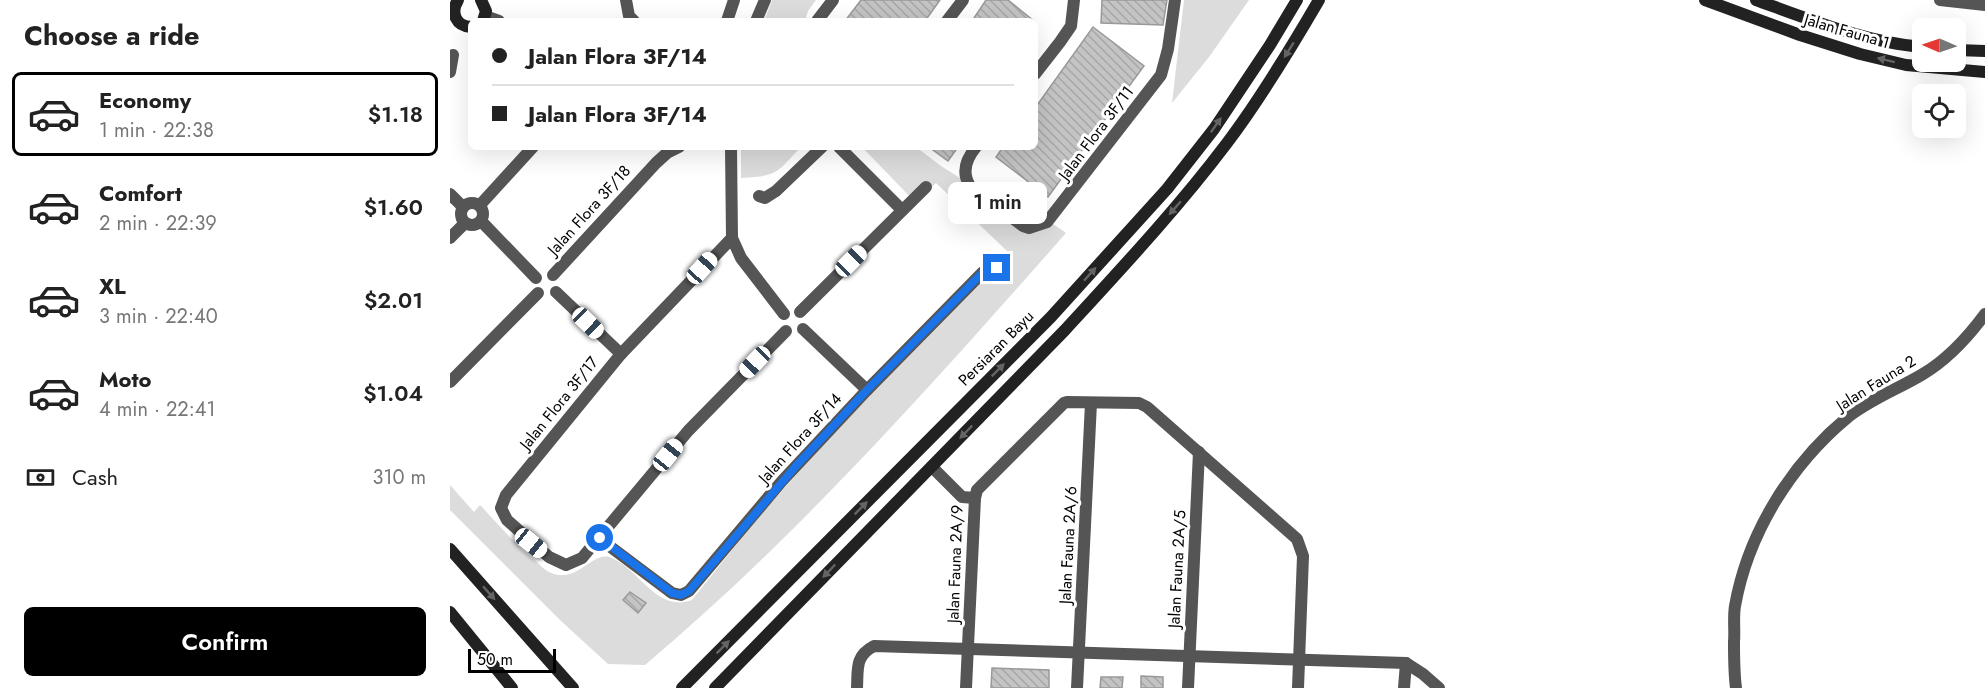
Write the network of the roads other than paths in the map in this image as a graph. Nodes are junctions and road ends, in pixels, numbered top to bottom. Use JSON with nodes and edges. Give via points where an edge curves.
{"nodes":[{"id":1,"x":481,"y":0,"type":"edge"},
{"id":2,"x":626,"y":0,"type":"edge"},
{"id":3,"x":734,"y":0,"type":"edge"},
{"id":4,"x":765,"y":0,"type":"edge"},
{"id":5,"x":833,"y":0,"type":"edge"},
{"id":6,"x":963,"y":0,"type":"edge"},
{"id":7,"x":1074,"y":0,"type":"edge"},
{"id":8,"x":1175,"y":0,"type":"edge"},
{"id":9,"x":1297,"y":0,"type":"edge"},
{"id":10,"x":1319,"y":0,"type":"edge"},
{"id":11,"x":1705,"y":0,"type":"edge"},
{"id":12,"x":1756,"y":0,"type":"edge"},
{"id":13,"x":1940,"y":0,"type":"edge"},
{"id":14,"x":454,"y":2,"type":"edge"},
{"id":15,"x":1985,"y":5,"type":"edge"},
{"id":16,"x":484,"y":18,"type":"edge"},
{"id":17,"x":631,"y":18,"type":"edge"},
{"id":18,"x":728,"y":18,"type":"edge"},
{"id":19,"x":757,"y":18,"type":"edge"},
{"id":20,"x":819,"y":18,"type":"edge"},
{"id":21,"x":949,"y":18,"type":"edge"},
{"id":22,"x":468,"y":27,"type":"edge"},
{"id":23,"x":1912,"y":46,"type":"edge"},
{"id":24,"x":1966,"y":50,"type":"edge"},
{"id":25,"x":1985,"y":51,"type":"edge"},
{"id":26,"x":453,"y":55,"type":"dead end"},
{"id":27,"x":1038,"y":70,"type":"edge"},
{"id":28,"x":450,"y":72,"type":"edge"},
{"id":29,"x":1985,"y":72,"type":"edge"},
{"id":30,"x":529,"y":150,"type":"edge"},
{"id":31,"x":673,"y":150,"type":"edge"},
{"id":32,"x":731,"y":150,"type":"edge"},
{"id":33,"x":819,"y":150,"type":"edge"},
{"id":34,"x":842,"y":150,"type":"edge"},
{"id":35,"x":974,"y":150,"type":"edge"},
{"id":36,"x":926,"y":187,"type":"dead end"},
{"id":37,"x":450,"y":194,"type":"edge"},
{"id":38,"x":759,"y":196,"type":"dead end"},
{"id":39,"x":480,"y":205,"type":"junction"},
{"id":40,"x":464,"y":207,"type":"junction"},
{"id":41,"x":902,"y":210,"type":"junction"},
{"id":42,"x":482,"y":221,"type":"junction"},
{"id":43,"x":465,"y":223,"type":"junction"},
{"id":44,"x":450,"y":238,"type":"edge"},
{"id":45,"x":732,"y":238,"type":"junction"},
{"id":46,"x":997,"y":268,"type":"dead end"},
{"id":47,"x":553,"y":275,"type":"junction"},
{"id":48,"x":536,"y":278,"type":"junction"},
{"id":49,"x":556,"y":292,"type":"junction"},
{"id":50,"x":538,"y":293,"type":"junction"},
{"id":51,"x":800,"y":312,"type":"junction"},
{"id":52,"x":784,"y":314,"type":"junction"},
{"id":53,"x":1985,"y":314,"type":"edge"},
{"id":54,"x":802,"y":329,"type":"junction"},
{"id":55,"x":786,"y":331,"type":"junction"},
{"id":56,"x":621,"y":354,"type":"junction"},
{"id":57,"x":450,"y":382,"type":"edge"},
{"id":58,"x":867,"y":390,"type":"junction"},
{"id":59,"x":1091,"y":403,"type":"junction"},
{"id":60,"x":1199,"y":452,"type":"junction"},
{"id":61,"x":932,"y":466,"type":"junction"},
{"id":62,"x":975,"y":498,"type":"junction"},
{"id":63,"x":600,"y":538,"type":"junction"},
{"id":64,"x":450,"y":549,"type":"edge"},
{"id":65,"x":450,"y":612,"type":"edge"},
{"id":66,"x":968,"y":649,"type":"junction"},
{"id":67,"x":1079,"y":653,"type":"junction"},
{"id":68,"x":1189,"y":656,"type":"junction"},
{"id":69,"x":1299,"y":660,"type":"junction"},
{"id":70,"x":1406,"y":663,"type":"junction"},
{"id":71,"x":512,"y":688,"type":"edge"},
{"id":72,"x":573,"y":688,"type":"edge"},
{"id":73,"x":682,"y":688,"type":"edge"},
{"id":74,"x":715,"y":688,"type":"edge"},
{"id":75,"x":857,"y":688,"type":"edge"},
{"id":76,"x":966,"y":688,"type":"edge"},
{"id":77,"x":1077,"y":688,"type":"edge"},
{"id":78,"x":1188,"y":688,"type":"edge"},
{"id":79,"x":1298,"y":688,"type":"edge"},
{"id":80,"x":1404,"y":688,"type":"edge"},
{"id":81,"x":1439,"y":688,"type":"edge"},
{"id":82,"x":1736,"y":688,"type":"edge"}],
"edges":[{"from":1,"to":16,"type":"main road","via":[[485,5]]},
{"from":2,"to":17,"type":"street"},
{"from":3,"to":18,"type":"street"},
{"from":4,"to":19,"type":"street"},
{"from":5,"to":20,"type":"street"},
{"from":6,"to":21,"type":"street"},
{"from":7,"to":27,"type":"street","via":[[1071,26]]},
{"from":8,"to":35,"type":"street","name":"Jalan Flora 3F/11","via":[[1161,75],[1042,225],[1029,228],[1015,221],[970,186],[965,168]]},
{"from":73,"to":9,"type":"main road","name":"Persiaran Bayu","one_way":true,"via":[[1051,317],[1167,189],[1214,129]]},
{"from":10,"to":61,"type":"main road","one_way":true,"via":[[1228,142],[1179,202],[1065,330]]},
{"from":29,"to":11,"type":"main road","name":"Jalan Fauna 1","one_way":true,"via":[[1906,65],[1860,54]]},
{"from":12,"to":23,"type":"main road","via":[[1862,35]]},
{"from":13,"to":15,"type":"street"},
{"from":14,"to":22,"type":"main road","via":[[456,20]]},
{"from":24,"to":25,"type":"main road"},
{"from":26,"to":28,"type":"street"},
{"from":30,"to":39,"type":"street"},
{"from":31,"to":47,"type":"street","name":"Jalan Flora 3F/18","via":[[656,163]]},
{"from":32,"to":45,"type":"street"},
{"from":33,"to":38,"type":"street","via":[[769,196]]},
{"from":34,"to":41,"type":"street"},
{"from":36,"to":41,"type":"street"},
{"from":37,"to":40,"type":"street"},
{"from":39,"to":40,"type":"street","via":[[471,202]]},
{"from":39,"to":42,"type":"street","via":[[484,212]]},
{"from":40,"to":43,"type":"street","via":[[461,215]]},
{"from":41,"to":51,"type":"street"},
{"from":42,"to":43,"type":"street","via":[[474,225]]},
{"from":42,"to":48,"type":"street"},
{"from":43,"to":44,"type":"street"},
{"from":45,"to":52,"type":"street","via":[[741,258]]},
{"from":45,"to":56,"type":"street","name":"Jalan Flora 3F/17"},
{"from":46,"to":58,"type":"street","name":"Jalan Flora 3F/14","via":[[983,272]]},
{"from":47,"to":48,"type":"street","via":[[544,273]]},
{"from":47,"to":49,"type":"street","via":[[558,283]]},
{"from":48,"to":50,"type":"street","via":[[534,287]]},
{"from":49,"to":50,"type":"street","via":[[548,297]]},
{"from":49,"to":56,"type":"street"},
{"from":50,"to":57,"type":"street"},
{"from":51,"to":52,"type":"street"},
{"from":51,"to":54,"type":"street","via":[[805,320]]},
{"from":52,"to":55,"type":"street","via":[[781,323]]},
{"from":53,"to":82,"type":"street","name":"Jalan Fauna 2","via":[[1945,358],[1848,417],[1796,470],[1757,535],[1746,567],[1735,607]]},
{"from":54,"to":55,"type":"street","via":[[795,333]]},
{"from":54,"to":58,"type":"street"},
{"from":55,"to":63,"type":"street","via":[[688,431]]},
{"from":56,"to":63,"type":"street","name":"Jalan Flora 3F/17","via":[[503,500],[501,508],[504,517],[531,543],[552,560],[566,565],[582,558]]},
{"from":58,"to":63,"type":"street","name":"Jalan Flora 3F/14","via":[[685,593],[672,593]]},
{"from":59,"to":60,"type":"street","via":[[1139,403]]},
{"from":59,"to":62,"type":"street","via":[[1064,403],[982,484]]},
{"from":59,"to":67,"type":"street","name":"Jalan Fauna 2A/6"},
{"from":60,"to":68,"type":"street","name":"Jalan Fauna 2A/5"},
{"from":60,"to":69,"type":"street","via":[[1297,538],[1303,556]]},
{"from":61,"to":62,"type":"street","name":"Jalan Fauna 2A/9","via":[[962,497]]},
{"from":61,"to":74,"type":"main road","one_way":true},
{"from":62,"to":66,"type":"street","name":"Jalan Fauna 2A/9"},
{"from":64,"to":72,"type":"main road","one_way":true},
{"from":65,"to":71,"type":"main road"},
{"from":66,"to":67,"type":"street"},
{"from":66,"to":75,"type":"street","via":[[874,645],[863,651],[858,660]]},
{"from":66,"to":76,"type":"street","name":"Jalan Fauna 2A/9"},
{"from":67,"to":68,"type":"street"},
{"from":67,"to":77,"type":"street","name":"Jalan Fauna 2A/6"},
{"from":68,"to":69,"type":"street"},
{"from":68,"to":78,"type":"street","name":"Jalan Fauna 2A/5"},
{"from":69,"to":70,"type":"street"},
{"from":69,"to":79,"type":"street"},
{"from":70,"to":80,"type":"street"},
{"from":70,"to":81,"type":"street"}]}
